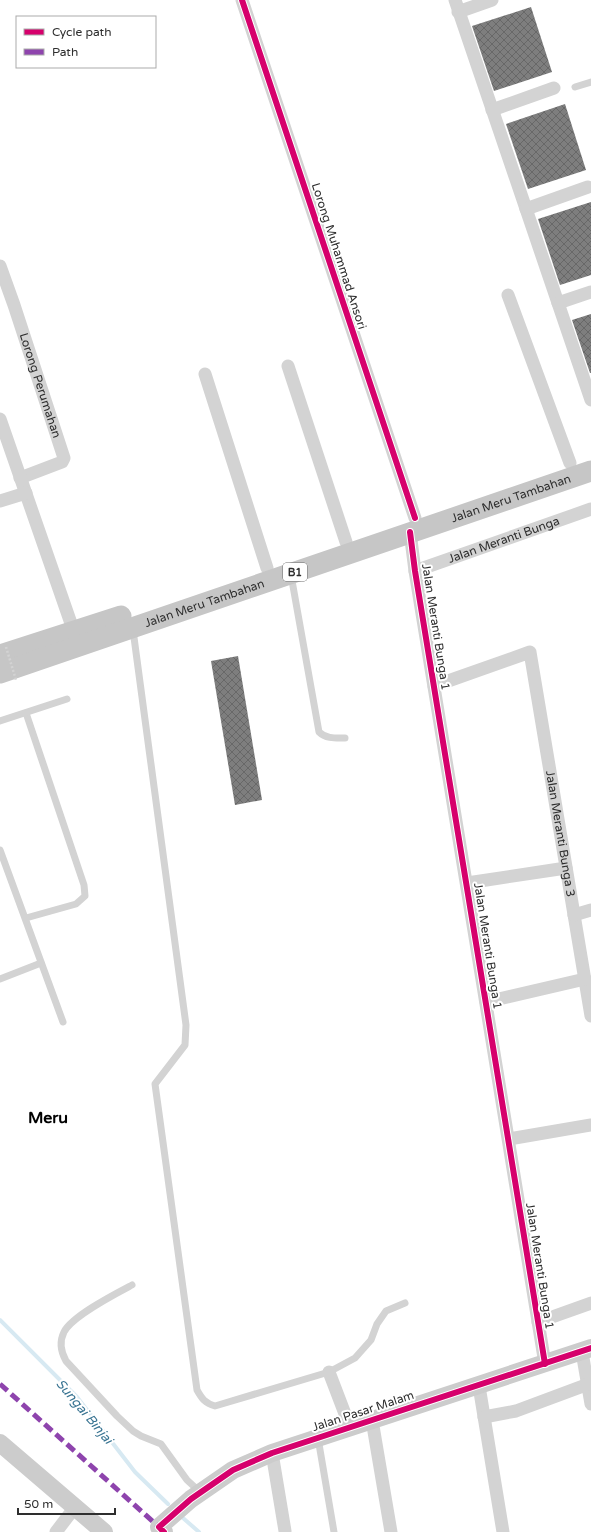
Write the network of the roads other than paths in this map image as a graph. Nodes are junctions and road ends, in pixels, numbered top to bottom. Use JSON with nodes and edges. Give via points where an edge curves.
{"nodes":[{"id":1,"x":242,"y":0,"type":"edge"},
{"id":2,"x":492,"y":0,"type":"edge"},
{"id":3,"x":457,"y":6,"type":"edge"},
{"id":4,"x":591,"y":82,"type":"edge"},
{"id":5,"x":575,"y":87,"type":"dead end"},
{"id":6,"x":554,"y":88,"type":"dead end"},
{"id":7,"x":492,"y":110,"type":"junction"},
{"id":8,"x":588,"y":188,"type":"dead end"},
{"id":9,"x":526,"y":209,"type":"junction"},
{"id":10,"x":0,"y":266,"type":"edge"},
{"id":11,"x":591,"y":292,"type":"edge"},
{"id":12,"x":508,"y":295,"type":"dead end"},
{"id":13,"x":558,"y":303,"type":"junction"},
{"id":14,"x":288,"y":366,"type":"dead end"},
{"id":15,"x":204,"y":374,"type":"dead end"},
{"id":16,"x":591,"y":400,"type":"edge"},
{"id":17,"x":0,"y":419,"type":"edge"},
{"id":18,"x":591,"y":455,"type":"edge"},
{"id":19,"x":570,"y":463,"type":"junction"},
{"id":20,"x":591,"y":470,"type":"edge"},
{"id":21,"x":20,"y":478,"type":"junction"},
{"id":22,"x":26,"y":493,"type":"junction"},
{"id":23,"x":0,"y":501,"type":"edge"},
{"id":24,"x":591,"y":509,"type":"edge"},
{"id":25,"x":412,"y":525,"type":"junction"},
{"id":26,"x":346,"y":542,"type":"junction"},
{"id":27,"x":267,"y":568,"type":"junction"},
{"id":28,"x":415,"y":571,"type":"junction"},
{"id":29,"x":290,"y":573,"type":"junction"},
{"id":30,"x":133,"y":627,"type":"junction"},
{"id":31,"x":74,"y":632,"type":"junction"},
{"id":32,"x":3,"y":651,"type":"edge"},
{"id":33,"x":8,"y":676,"type":"edge"},
{"id":34,"x":434,"y":686,"type":"junction"},
{"id":35,"x":67,"y":699,"type":"dead end"},
{"id":36,"x":26,"y":713,"type":"junction"},
{"id":37,"x":0,"y":722,"type":"edge"},
{"id":38,"x":345,"y":738,"type":"dead end"},
{"id":39,"x":0,"y":850,"type":"edge"},
{"id":40,"x":566,"y":868,"type":"junction"},
{"id":41,"x":467,"y":883,"type":"junction"},
{"id":42,"x":591,"y":910,"type":"edge"},
{"id":43,"x":574,"y":915,"type":"junction"},
{"id":44,"x":26,"y":918,"type":"junction"},
{"id":45,"x":41,"y":963,"type":"junction"},
{"id":46,"x":588,"y":978,"type":"edge"},
{"id":47,"x":0,"y":979,"type":"edge"},
{"id":48,"x":486,"y":1002,"type":"junction"},
{"id":49,"x":591,"y":1016,"type":"edge"},
{"id":50,"x":63,"y":1022,"type":"dead end"},
{"id":51,"x":591,"y":1125,"type":"edge"},
{"id":52,"x":508,"y":1139,"type":"junction"},
{"id":53,"x":132,"y":1285,"type":"dead end"},
{"id":54,"x":405,"y":1302,"type":"dead end"},
{"id":55,"x":591,"y":1303,"type":"edge"},
{"id":56,"x":538,"y":1322,"type":"junction"},
{"id":57,"x":586,"y":1350,"type":"edge"},
{"id":58,"x":545,"y":1364,"type":"junction"},
{"id":59,"x":329,"y":1372,"type":"junction"},
{"id":60,"x":589,"y":1383,"type":"edge"},
{"id":61,"x":478,"y":1386,"type":"junction"},
{"id":62,"x":591,"y":1404,"type":"edge"},
{"id":63,"x":484,"y":1417,"type":"junction"},
{"id":64,"x":372,"y":1420,"type":"junction"},
{"id":65,"x":350,"y":1427,"type":"junction"},
{"id":66,"x":318,"y":1438,"type":"junction"},
{"id":67,"x":0,"y":1443,"type":"edge"},
{"id":68,"x":272,"y":1453,"type":"junction"},
{"id":69,"x":196,"y":1496,"type":"junction"},
{"id":70,"x":75,"y":1506,"type":"junction"},
{"id":71,"x":164,"y":1526,"type":"edge"},
{"id":72,"x":284,"y":1531,"type":"dead end"},
{"id":73,"x":56,"y":1532,"type":"edge"},
{"id":74,"x":104,"y":1532,"type":"edge"},
{"id":75,"x":334,"y":1532,"type":"edge"},
{"id":76,"x":391,"y":1532,"type":"edge"},
{"id":77,"x":503,"y":1532,"type":"edge"}],
"edges":[{"from":1,"to":25,"type":"street","name":"Lorong Muhammad Ansori"},
{"from":2,"to":3,"type":"street"},
{"from":3,"to":7,"type":"street"},
{"from":4,"to":5,"type":"lane"},
{"from":6,"to":7,"type":"street"},
{"from":7,"to":9,"type":"street"},
{"from":8,"to":9,"type":"street"},
{"from":9,"to":13,"type":"street"},
{"from":10,"to":21,"type":"street","name":"Lorong Perumahan","via":[[64,458],[62,462]]},
{"from":11,"to":13,"type":"street"},
{"from":12,"to":19,"type":"street"},
{"from":13,"to":16,"type":"street"},
{"from":14,"to":26,"type":"street"},
{"from":15,"to":27,"type":"street"},
{"from":17,"to":21,"type":"street"},
{"from":18,"to":19,"type":"main road","name":"Jalan Meru Tambahan","number":"B1"},
{"from":19,"to":25,"type":"main road","name":"Jalan Meru Tambahan","number":"B1"},
{"from":20,"to":25,"type":"main road","name":"Jalan Meru Tambahan","number":"B1"},
{"from":21,"to":22,"type":"street"},
{"from":22,"to":23,"type":"street"},
{"from":22,"to":31,"type":"street"},
{"from":24,"to":28,"type":"street","name":"Jalan Meranti Bunga"},
{"from":25,"to":26,"type":"main road","name":"Jalan Meru Tambahan","number":"B1"},
{"from":25,"to":28,"type":"street","name":"Jalan Meranti Bunga 1"},
{"from":25,"to":29,"type":"main road","name":"Jalan Meru Tambahan","number":"B1"},
{"from":26,"to":27,"type":"main road","name":"Jalan Meru Tambahan","number":"B1"},
{"from":27,"to":31,"type":"main road","name":"Jalan Meru Tambahan","number":"B1"},
{"from":28,"to":34,"type":"street","name":"Jalan Meranti Bunga 1"},
{"from":29,"to":30,"type":"main road","name":"Jalan Meru Tambahan","number":"B1"},
{"from":29,"to":38,"type":"lane","via":[[319,732],[327,737]]},
{"from":30,"to":33,"type":"main road","name":"Jalan Meru Tambahan","number":"B1"},
{"from":30,"to":59,"type":"lane","via":[[186,1025],[185,1045],[155,1084],[197,1390],[207,1404],[215,1406]]},
{"from":31,"to":32,"type":"main road","name":"Jalan Meru Tambahan","number":"B1"},
{"from":34,"to":40,"type":"street","name":"Jalan Meranti Bunga 3","via":[[530,652]]},
{"from":34,"to":41,"type":"street","name":"Jalan Meranti Bunga 1"},
{"from":35,"to":36,"type":"lane"},
{"from":36,"to":37,"type":"lane"},
{"from":36,"to":44,"type":"lane","via":[[84,885],[85,896],[76,904]]},
{"from":39,"to":44,"type":"lane"},
{"from":40,"to":41,"type":"street"},
{"from":40,"to":43,"type":"street","name":"Jalan Meranti Bunga 3"},
{"from":41,"to":48,"type":"street","name":"Jalan Meranti Bunga 1"},
{"from":42,"to":43,"type":"street"},
{"from":43,"to":46,"type":"street","name":"Jalan Meranti Bunga 3"},
{"from":44,"to":45,"type":"lane"},
{"from":45,"to":47,"type":"lane"},
{"from":45,"to":50,"type":"lane"},
{"from":46,"to":48,"type":"street"},
{"from":46,"to":49,"type":"street","name":"Jalan Meranti Bunga 3"},
{"from":48,"to":52,"type":"street","name":"Jalan Meranti Bunga 1"},
{"from":51,"to":52,"type":"street"},
{"from":52,"to":56,"type":"street","name":"Jalan Meranti Bunga 1"},
{"from":53,"to":69,"type":"lane","via":[[66,1327],[61,1338],[62,1352],[66,1361],[136,1434],[161,1444]]},
{"from":54,"to":59,"type":"lane","via":[[386,1311],[377,1324],[371,1340],[355,1358]]},
{"from":55,"to":56,"type":"street"},
{"from":56,"to":58,"type":"street","name":"Jalan Meranti Bunga 1"},
{"from":57,"to":58,"type":"street","name":"Jalan Pasar Malam"},
{"from":57,"to":60,"type":"street"},
{"from":58,"to":61,"type":"street","name":"Jalan Pasar Malam"},
{"from":59,"to":65,"type":"street"},
{"from":60,"to":62,"type":"street"},
{"from":60,"to":63,"type":"street","via":[[516,1411]]},
{"from":61,"to":63,"type":"street"},
{"from":61,"to":64,"type":"street","name":"Jalan Pasar Malam"},
{"from":63,"to":77,"type":"street"},
{"from":64,"to":65,"type":"street","name":"Jalan Pasar Malam"},
{"from":64,"to":76,"type":"street"},
{"from":65,"to":66,"type":"street","name":"Jalan Pasar Malam"},
{"from":66,"to":68,"type":"street","name":"Jalan Pasar Malam"},
{"from":66,"to":75,"type":"lane"},
{"from":67,"to":70,"type":"street"},
{"from":68,"to":69,"type":"street","name":"Jalan Pasar Malam","via":[[233,1470]]},
{"from":68,"to":72,"type":"street"},
{"from":69,"to":71,"type":"street","name":"Jalan Pasar Malam"},
{"from":70,"to":73,"type":"street"},
{"from":70,"to":74,"type":"street"}]}
